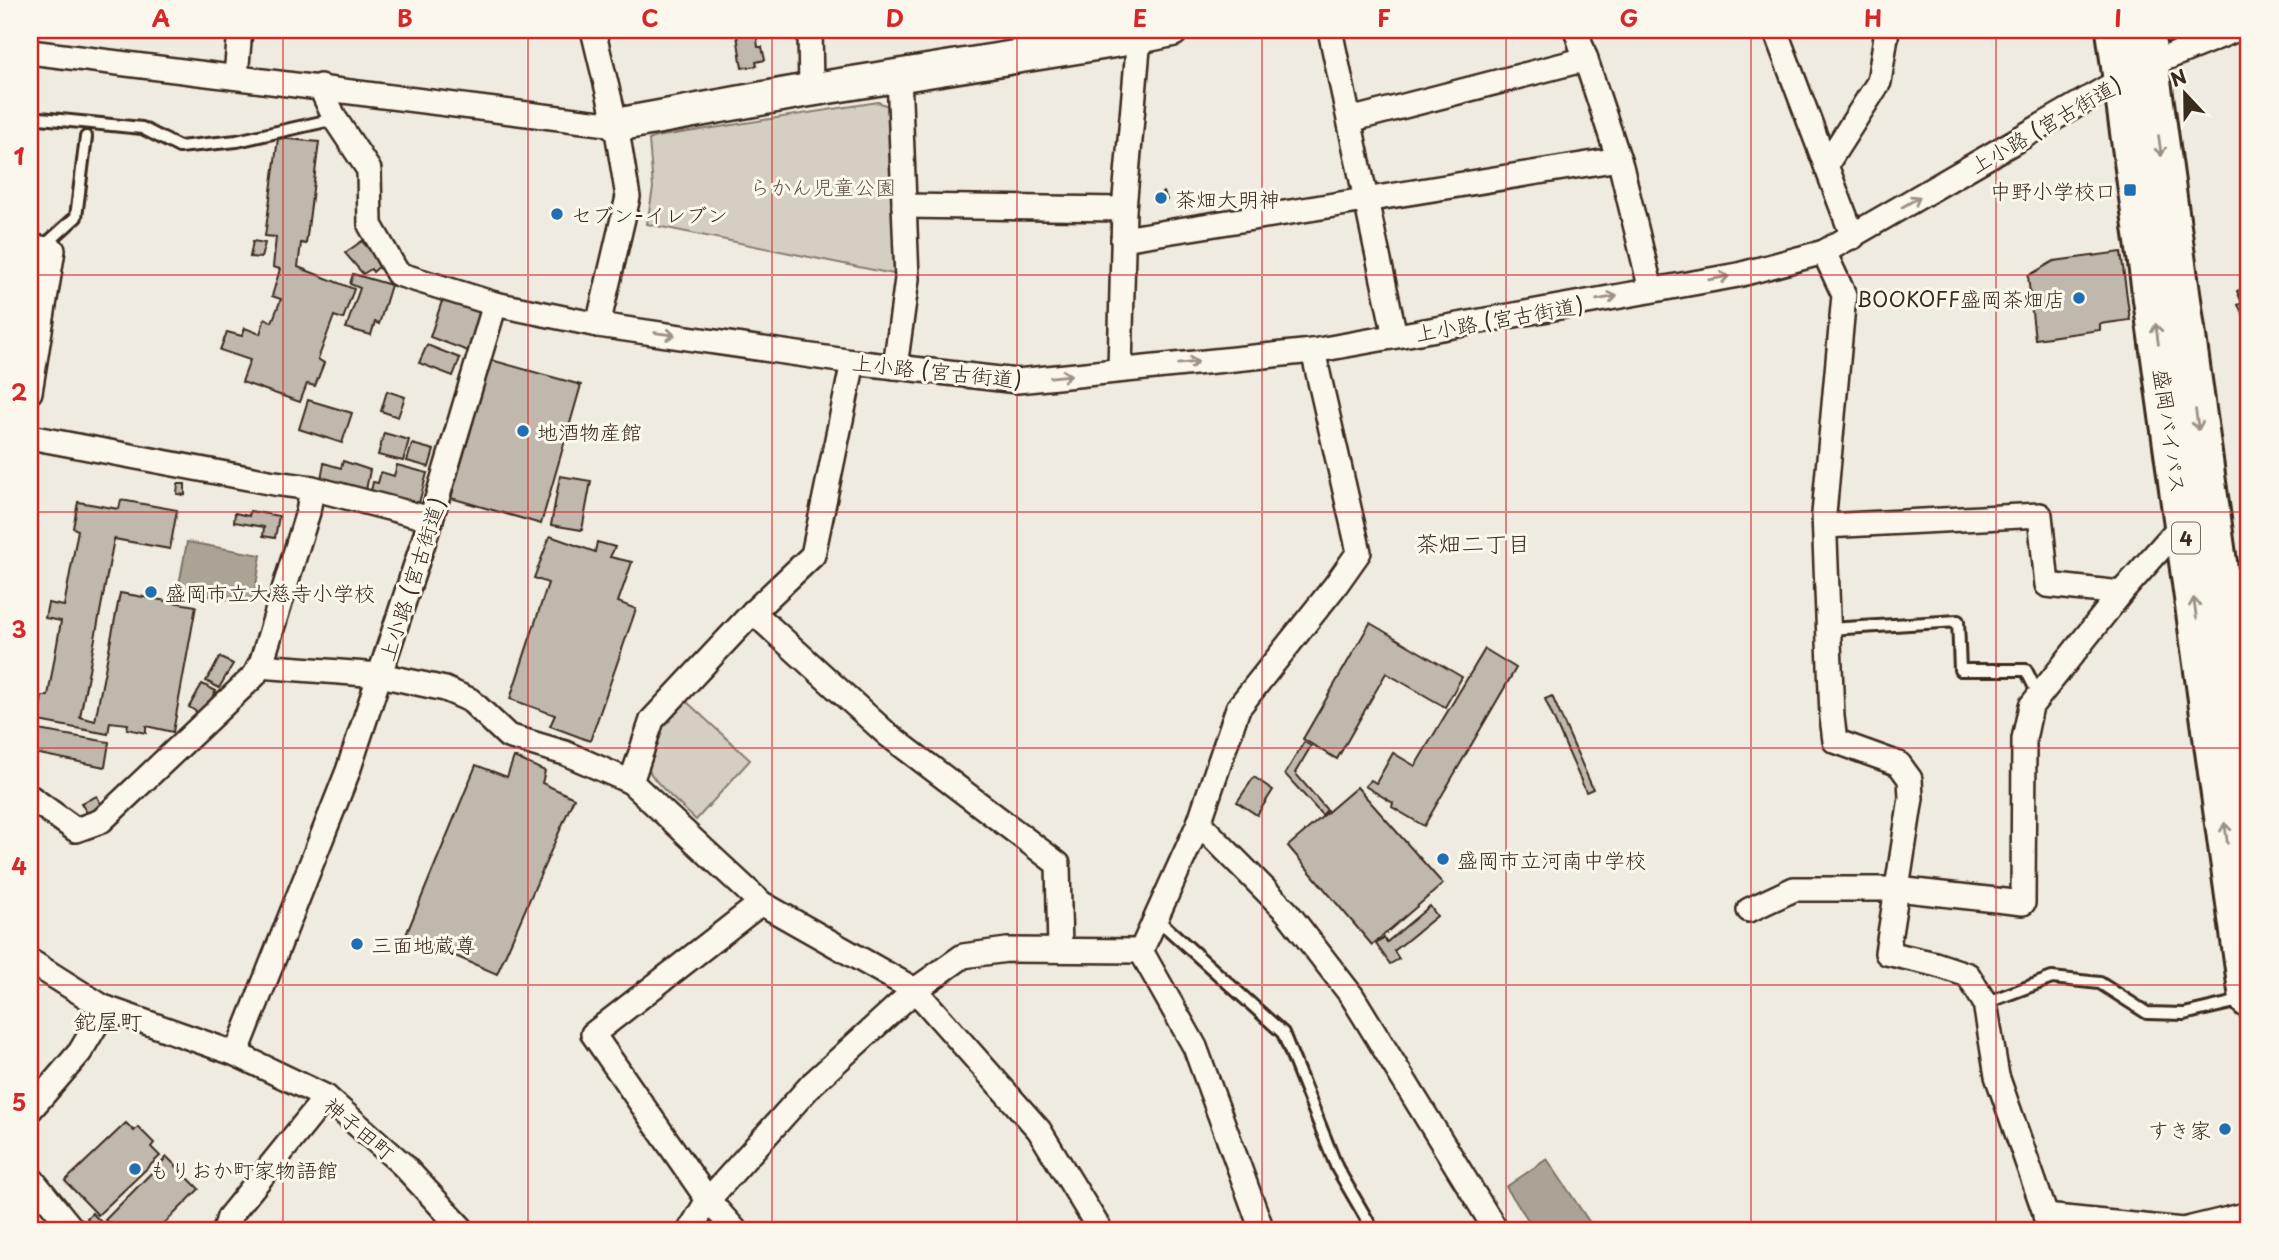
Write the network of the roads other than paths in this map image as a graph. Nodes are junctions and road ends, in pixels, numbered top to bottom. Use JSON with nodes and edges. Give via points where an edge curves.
{"nodes":[{"id":1,"x":240,"y":30,"type":"edge"},
{"id":2,"x":593,"y":30,"type":"edge"},
{"id":3,"x":810,"y":30,"type":"edge"},
{"id":4,"x":1172,"y":30,"type":"edge"},
{"id":5,"x":1330,"y":30,"type":"edge"},
{"id":6,"x":1576,"y":30,"type":"edge"},
{"id":7,"x":1775,"y":30,"type":"edge"},
{"id":8,"x":1887,"y":30,"type":"edge"},
{"id":9,"x":2116,"y":30,"type":"edge"},
{"id":10,"x":2235,"y":30,"type":"edge"},
{"id":11,"x":1140,"y":34,"type":"edge"},
{"id":12,"x":30,"y":52,"type":"edge"},
{"id":13,"x":2138,"y":58,"type":"edge"},
{"id":14,"x":1586,"y":59,"type":"junction"},
{"id":15,"x":899,"y":75,"type":"junction"},
{"id":16,"x":236,"y":76,"type":"junction"},
{"id":17,"x":320,"y":86,"type":"junction"},
{"id":18,"x":811,"y":90,"type":"junction"},
{"id":19,"x":30,"y":117,"type":"edge"},
{"id":20,"x":335,"y":119,"type":"junction"},
{"id":21,"x":1350,"y":120,"type":"junction"},
{"id":22,"x":616,"y":125,"type":"junction"},
{"id":23,"x":86,"y":137,"type":"dead end"},
{"id":24,"x":1619,"y":159,"type":"junction"},
{"id":25,"x":1826,"y":165,"type":"junction"},
{"id":26,"x":1367,"y":200,"type":"junction"},
{"id":27,"x":904,"y":206,"type":"junction"},
{"id":28,"x":1124,"y":209,"type":"junction"},
{"id":29,"x":1853,"y":237,"type":"junction"},
{"id":30,"x":1124,"y":239,"type":"junction"},
{"id":31,"x":36,"y":247,"type":"edge"},
{"id":32,"x":1824,"y":252,"type":"junction"},
{"id":33,"x":1651,"y":290,"type":"junction"},
{"id":34,"x":495,"y":304,"type":"junction"},
{"id":35,"x":598,"y":325,"type":"junction"},
{"id":36,"x":1395,"y":336,"type":"junction"},
{"id":37,"x":1313,"y":351,"type":"junction"},
{"id":38,"x":853,"y":362,"type":"junction"},
{"id":39,"x":895,"y":367,"type":"junction"},
{"id":40,"x":1120,"y":370,"type":"junction"},
{"id":41,"x":30,"y":392,"type":"edge"},
{"id":42,"x":30,"y":437,"type":"edge"},
{"id":43,"x":312,"y":488,"type":"junction"},
{"id":44,"x":431,"y":519,"type":"junction"},
{"id":45,"x":2183,"y":523,"type":"junction"},
{"id":46,"x":1825,"y":526,"type":"junction"},
{"id":47,"x":2121,"y":593,"type":"junction"},
{"id":48,"x":753,"y":612,"type":"junction"},
{"id":49,"x":1829,"y":629,"type":"junction"},
{"id":50,"x":259,"y":666,"type":"junction"},
{"id":51,"x":380,"y":675,"type":"junction"},
{"id":52,"x":2039,"y":696,"type":"junction"},
{"id":53,"x":631,"y":782,"type":"junction"},
{"id":54,"x":2249,"y":796,"type":"edge"},
{"id":55,"x":30,"y":797,"type":"edge"},
{"id":56,"x":1199,"y":823,"type":"junction"},
{"id":57,"x":1897,"y":889,"type":"junction"},
{"id":58,"x":761,"y":902,"type":"junction"},
{"id":59,"x":1749,"y":910,"type":"dead end"},
{"id":60,"x":1156,"y":918,"type":"junction"},
{"id":61,"x":1060,"y":950,"type":"junction"},
{"id":62,"x":1141,"y":951,"type":"junction"},
{"id":63,"x":30,"y":961,"type":"edge"},
{"id":64,"x":915,"y":990,"type":"junction"},
{"id":65,"x":2249,"y":999,"type":"edge"},
{"id":66,"x":1985,"y":1003,"type":"junction"},
{"id":67,"x":106,"y":1008,"type":"junction"},
{"id":68,"x":236,"y":1054,"type":"junction"},
{"id":69,"x":326,"y":1097,"type":"junction"},
{"id":70,"x":30,"y":1110,"type":"edge"},
{"id":71,"x":30,"y":1177,"type":"edge"},
{"id":72,"x":708,"y":1200,"type":"junction"},
{"id":73,"x":2249,"y":1214,"type":"edge"},
{"id":74,"x":2048,"y":1223,"type":"edge"},
{"id":75,"x":73,"y":1230,"type":"edge"},
{"id":76,"x":225,"y":1230,"type":"edge"},
{"id":77,"x":463,"y":1230,"type":"edge"},
{"id":78,"x":691,"y":1230,"type":"edge"},
{"id":79,"x":735,"y":1230,"type":"edge"},
{"id":80,"x":1100,"y":1230,"type":"edge"},
{"id":81,"x":1262,"y":1230,"type":"edge"},
{"id":82,"x":1373,"y":1230,"type":"edge"},
{"id":83,"x":1496,"y":1230,"type":"edge"}],
"edges":[{"from":1,"to":16,"type":"street"},
{"from":2,"to":22,"type":"street"},
{"from":3,"to":18,"type":"street"},
{"from":4,"to":11,"type":"street"},
{"from":5,"to":21,"type":"street"},
{"from":6,"to":14,"type":"street"},
{"from":7,"to":25,"type":"street"},
{"from":8,"to":25,"type":"street","via":[[1879,82]]},
{"from":9,"to":13,"type":"highway","name":"盛岡バイパス","number":"4"},
{"from":10,"to":13,"type":"street","name":"上小路 (宮古街道)"},
{"from":11,"to":15,"type":"street"},
{"from":11,"to":28,"type":"street"},
{"from":12,"to":16,"type":"street"},
{"from":29,"to":13,"type":"street","name":"上小路 (宮古街道)","one_way":true},
{"from":45,"to":13,"type":"highway","name":"盛岡バイパス","number":"4","one_way":true},
{"from":13,"to":54,"type":"highway","name":"盛岡バイパス","number":"4","one_way":true},
{"from":14,"to":21,"type":"street"},
{"from":14,"to":24,"type":"street"},
{"from":15,"to":18,"type":"street"},
{"from":15,"to":27,"type":"street"},
{"from":16,"to":17,"type":"street"},
{"from":17,"to":20,"type":"street"},
{"from":17,"to":22,"type":"street"},
{"from":18,"to":22,"type":"street"},
{"from":19,"to":20,"type":"lane","via":[[142,128],[179,147],[237,141]]},
{"from":20,"to":34,"type":"street","via":[[369,170],[370,225],[398,274]]},
{"from":21,"to":26,"type":"street"},
{"from":22,"to":35,"type":"street","via":[[628,197]]},
{"from":23,"to":31,"type":"lane","via":[[76,217]]},
{"from":24,"to":26,"type":"street"},
{"from":24,"to":33,"type":"street"},
{"from":25,"to":29,"type":"street"},
{"from":26,"to":30,"type":"street"},
{"from":26,"to":36,"type":"street"},
{"from":27,"to":28,"type":"street"},
{"from":27,"to":39,"type":"street","via":[[907,279]]},
{"from":28,"to":30,"type":"street"},
{"from":29,"to":32,"type":"street","name":"上小路 (宮古街道)"},
{"from":30,"to":40,"type":"street"},
{"from":31,"to":41,"type":"street","via":[[53,250]]},
{"from":33,"to":32,"type":"street","name":"上小路 (宮古街道)","one_way":true,"via":[[1738,275]]},
{"from":32,"to":46,"type":"street","via":[[1844,295]]},
{"from":36,"to":33,"type":"street","name":"上小路 (宮古街道)","one_way":true},
{"from":34,"to":35,"type":"street","name":"上小路 (宮古街道)"},
{"from":34,"to":44,"type":"street","name":"上小路 (宮古街道)"},
{"from":35,"to":38,"type":"street","name":"上小路 (宮古街道)","one_way":true},
{"from":36,"to":37,"type":"street","name":"上小路 (宮古街道)"},
{"from":40,"to":37,"type":"street","name":"上小路 (宮古街道)","one_way":true},
{"from":37,"to":56,"type":"street","via":[[1359,552],[1238,708]]},
{"from":38,"to":39,"type":"street","name":"上小路 (宮古街道)"},
{"from":38,"to":48,"type":"street","via":[[813,555]]},
{"from":39,"to":40,"type":"street","name":"上小路 (宮古街道)","one_way":true,"via":[[1017,381]]},
{"from":42,"to":43,"type":"street"},
{"from":43,"to":44,"type":"street"},
{"from":43,"to":50,"type":"street"},
{"from":44,"to":51,"type":"street","name":"上小路 (宮古街道)"},
{"from":45,"to":47,"type":"street"},
{"from":65,"to":45,"type":"highway","name":"盛岡バイパス","number":"4","one_way":true},
{"from":46,"to":47,"type":"street","via":[[2039,515],[2046,585]]},
{"from":46,"to":49,"type":"street"},
{"from":47,"to":52,"type":"street"},
{"from":48,"to":53,"type":"street","via":[[652,720]]},
{"from":48,"to":61,"type":"street","via":[[887,734],[1058,864]]},
{"from":49,"to":52,"type":"lane","via":[[1958,621],[1960,670],[2026,670]]},
{"from":49,"to":57,"type":"street","via":[[1835,741],[1899,764],[1910,779]]},
{"from":50,"to":51,"type":"street"},
{"from":50,"to":55,"type":"street","via":[[254,676],[101,821],[76,831]]},
{"from":51,"to":53,"type":"street","via":[[445,689],[470,700],[508,736],[565,753]]},
{"from":51,"to":68,"type":"street","name":"上小路 (宮古街道)","via":[[348,771]]},
{"from":52,"to":57,"type":"street","via":[[2031,706],[2024,739],[2023,904]]},
{"from":53,"to":58,"type":"street"},
{"from":56,"to":60,"type":"street"},
{"from":56,"to":83,"type":"street","via":[[1287,912],[1352,996]]},
{"from":57,"to":59,"type":"street","via":[[1794,889]]},
{"from":57,"to":66,"type":"street","via":[[1887,953],[1968,975]]},
{"from":58,"to":64,"type":"street"},
{"from":58,"to":72,"type":"street","via":[[593,1034]]},
{"from":60,"to":62,"type":"street"},
{"from":60,"to":82,"type":"lane","via":[[1283,1033],[1337,1168]]},
{"from":61,"to":62,"type":"street"},
{"from":61,"to":64,"type":"street","via":[[963,956]]},
{"from":62,"to":81,"type":"street","via":[[1195,1048]]},
{"from":63,"to":67,"type":"street"},
{"from":64,"to":72,"type":"street","via":[[812,1084]]},
{"from":64,"to":80,"type":"street","via":[[1039,1130]]},
{"from":65,"to":66,"type":"lane","via":[[2184,1014],[2147,1013],[2100,984],[2052,978]]},
{"from":66,"to":74,"type":"street","via":[[1997,1076]]},
{"from":67,"to":68,"type":"street"},
{"from":67,"to":70,"type":"street","via":[[79,1052]]},
{"from":68,"to":69,"type":"street","name":"神子田町"},
{"from":69,"to":76,"type":"street","via":[[229,1217]]},
{"from":69,"to":77,"type":"street","name":"神子田町","via":[[402,1164]]},
{"from":71,"to":75,"type":"street"},
{"from":72,"to":78,"type":"street"},
{"from":72,"to":79,"type":"street"},
{"from":73,"to":74,"type":"street","via":[[2183,1230]]}]}
